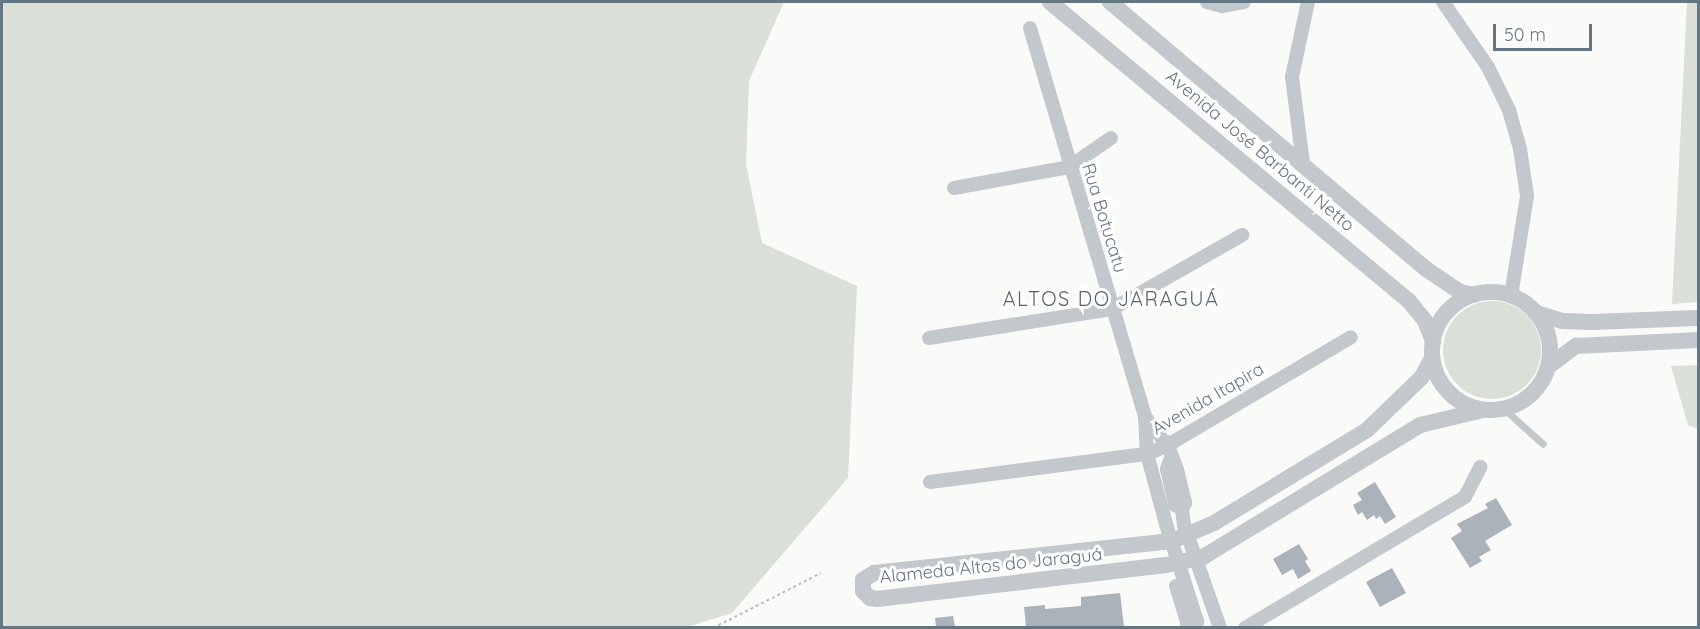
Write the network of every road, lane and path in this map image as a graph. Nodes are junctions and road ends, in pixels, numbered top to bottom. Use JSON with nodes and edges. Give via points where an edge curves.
{"nodes":[{"id":1,"x":1050,"y":2,"type":"edge"},
{"id":2,"x":1110,"y":2,"type":"edge"},
{"id":3,"x":1207,"y":2,"type":"edge"},
{"id":4,"x":1308,"y":2,"type":"edge"},
{"id":5,"x":1443,"y":2,"type":"edge"},
{"id":6,"x":1242,"y":3,"type":"edge"},
{"id":7,"x":1030,"y":28,"type":"dead end"},
{"id":8,"x":1111,"y":138,"type":"dead end"},
{"id":9,"x":1303,"y":163,"type":"junction"},
{"id":10,"x":1069,"y":167,"type":"junction"},
{"id":11,"x":954,"y":188,"type":"dead end"},
{"id":12,"x":1242,"y":235,"type":"dead end"},
{"id":13,"x":1473,"y":295,"type":"junction"},
{"id":14,"x":1511,"y":296,"type":"junction"},
{"id":15,"x":1112,"y":309,"type":"junction"},
{"id":16,"x":1536,"y":313,"type":"junction"},
{"id":17,"x":1698,"y":318,"type":"edge"},
{"id":18,"x":1352,"y":337,"type":"dead end"},
{"id":19,"x":929,"y":338,"type":"dead end"},
{"id":20,"x":1698,"y":340,"type":"edge"},
{"id":21,"x":1433,"y":350,"type":"junction"},
{"id":22,"x":1549,"y":366,"type":"junction"},
{"id":23,"x":1504,"y":409,"type":"junction"},
{"id":24,"x":1483,"y":410,"type":"junction"},
{"id":25,"x":1145,"y":417,"type":"junction"},
{"id":26,"x":1543,"y":444,"type":"dead end"},
{"id":27,"x":1169,"y":452,"type":"junction"},
{"id":28,"x":1147,"y":454,"type":"junction"},
{"id":29,"x":1480,"y":467,"type":"dead end"},
{"id":30,"x":930,"y":482,"type":"dead end"},
{"id":31,"x":1180,"y":538,"type":"junction"},
{"id":32,"x":1196,"y":558,"type":"junction"},
{"id":33,"x":1179,"y":567,"type":"junction"},
{"id":34,"x":821,"y":573,"type":"dead end"},
{"id":35,"x":712,"y":627,"type":"edge"},
{"id":36,"x":1194,"y":627,"type":"edge"},
{"id":37,"x":1221,"y":627,"type":"edge"},
{"id":38,"x":1245,"y":627,"type":"edge"}],
"edges":[{"from":1,"to":21,"type":"street","name":"Avenida José Barbanti Netto","via":[[1409,301],[1425,321]]},
{"from":2,"to":9,"type":"street","name":"Avenida José Barbanti Netto"},
{"from":3,"to":6,"type":"street","via":[[1222,6]]},
{"from":4,"to":9,"type":"street","via":[[1292,77]]},
{"from":5,"to":14,"type":"street","via":[[1488,67],[1509,110],[1520,149],[1527,196]]},
{"from":7,"to":10,"type":"street","name":"Rua Botucatu"},
{"from":8,"to":10,"type":"street"},
{"from":9,"to":13,"type":"street","name":"Avenida José Barbanti Netto","via":[[1426,269],[1460,292]]},
{"from":10,"to":11,"type":"street"},
{"from":10,"to":15,"type":"street","name":"Rua Botucatu"},
{"from":12,"to":15,"type":"street"},
{"from":13,"to":14,"type":"street","via":[[1492,292]]},
{"from":13,"to":21,"type":"street","via":[[1447,312],[1438,326]]},
{"from":14,"to":16,"type":"street"},
{"from":15,"to":19,"type":"street"},
{"from":15,"to":25,"type":"street","name":"Rua Botucatu"},
{"from":16,"to":17,"type":"street","via":[[1562,321],[1592,322]]},
{"from":16,"to":22,"type":"street","via":[[1546,328]]},
{"from":18,"to":27,"type":"street","name":"Avenida Itapira"},
{"from":20,"to":22,"type":"street","via":[[1576,345]]},
{"from":21,"to":24,"type":"street","via":[[1438,376],[1449,392],[1464,404]]},
{"from":21,"to":31,"type":"street","name":"Alameda Altos do Jaraguá","via":[[1422,377],[1368,430],[1214,523]]},
{"from":22,"to":23,"type":"street","via":[[1533,394]]},
{"from":23,"to":24,"type":"street"},
{"from":23,"to":26,"type":"lane"},
{"from":24,"to":32,"type":"street","name":"Alameda Altos do Jaraguá","via":[[1420,425]]},
{"from":25,"to":27,"type":"street","name":"Rua Botucatu"},
{"from":25,"to":28,"type":"street","name":"Rua Botucatu"},
{"from":27,"to":28,"type":"street","name":"Avenida Itapira"},
{"from":27,"to":31,"type":"street","name":"Rua Botucatu","via":[[1185,503]]},
{"from":28,"to":30,"type":"street","name":"Avenida Itapira"},
{"from":28,"to":31,"type":"street","name":"Rua Botucatu"},
{"from":29,"to":38,"type":"street","via":[[1465,497]]},
{"from":31,"to":32,"type":"street"},
{"from":31,"to":33,"type":"street"},
{"from":31,"to":33,"type":"street","name":"Alameda Altos do Jaraguá","via":[[874,573],[863,580],[863,591],[877,599]]},
{"from":32,"to":33,"type":"street","name":"Alameda Altos do Jaraguá"},
{"from":32,"to":37,"type":"street"},
{"from":33,"to":36,"type":"street","via":[[1174,581],[1187,623]]},
{"from":34,"to":35,"type":"path"}]}
